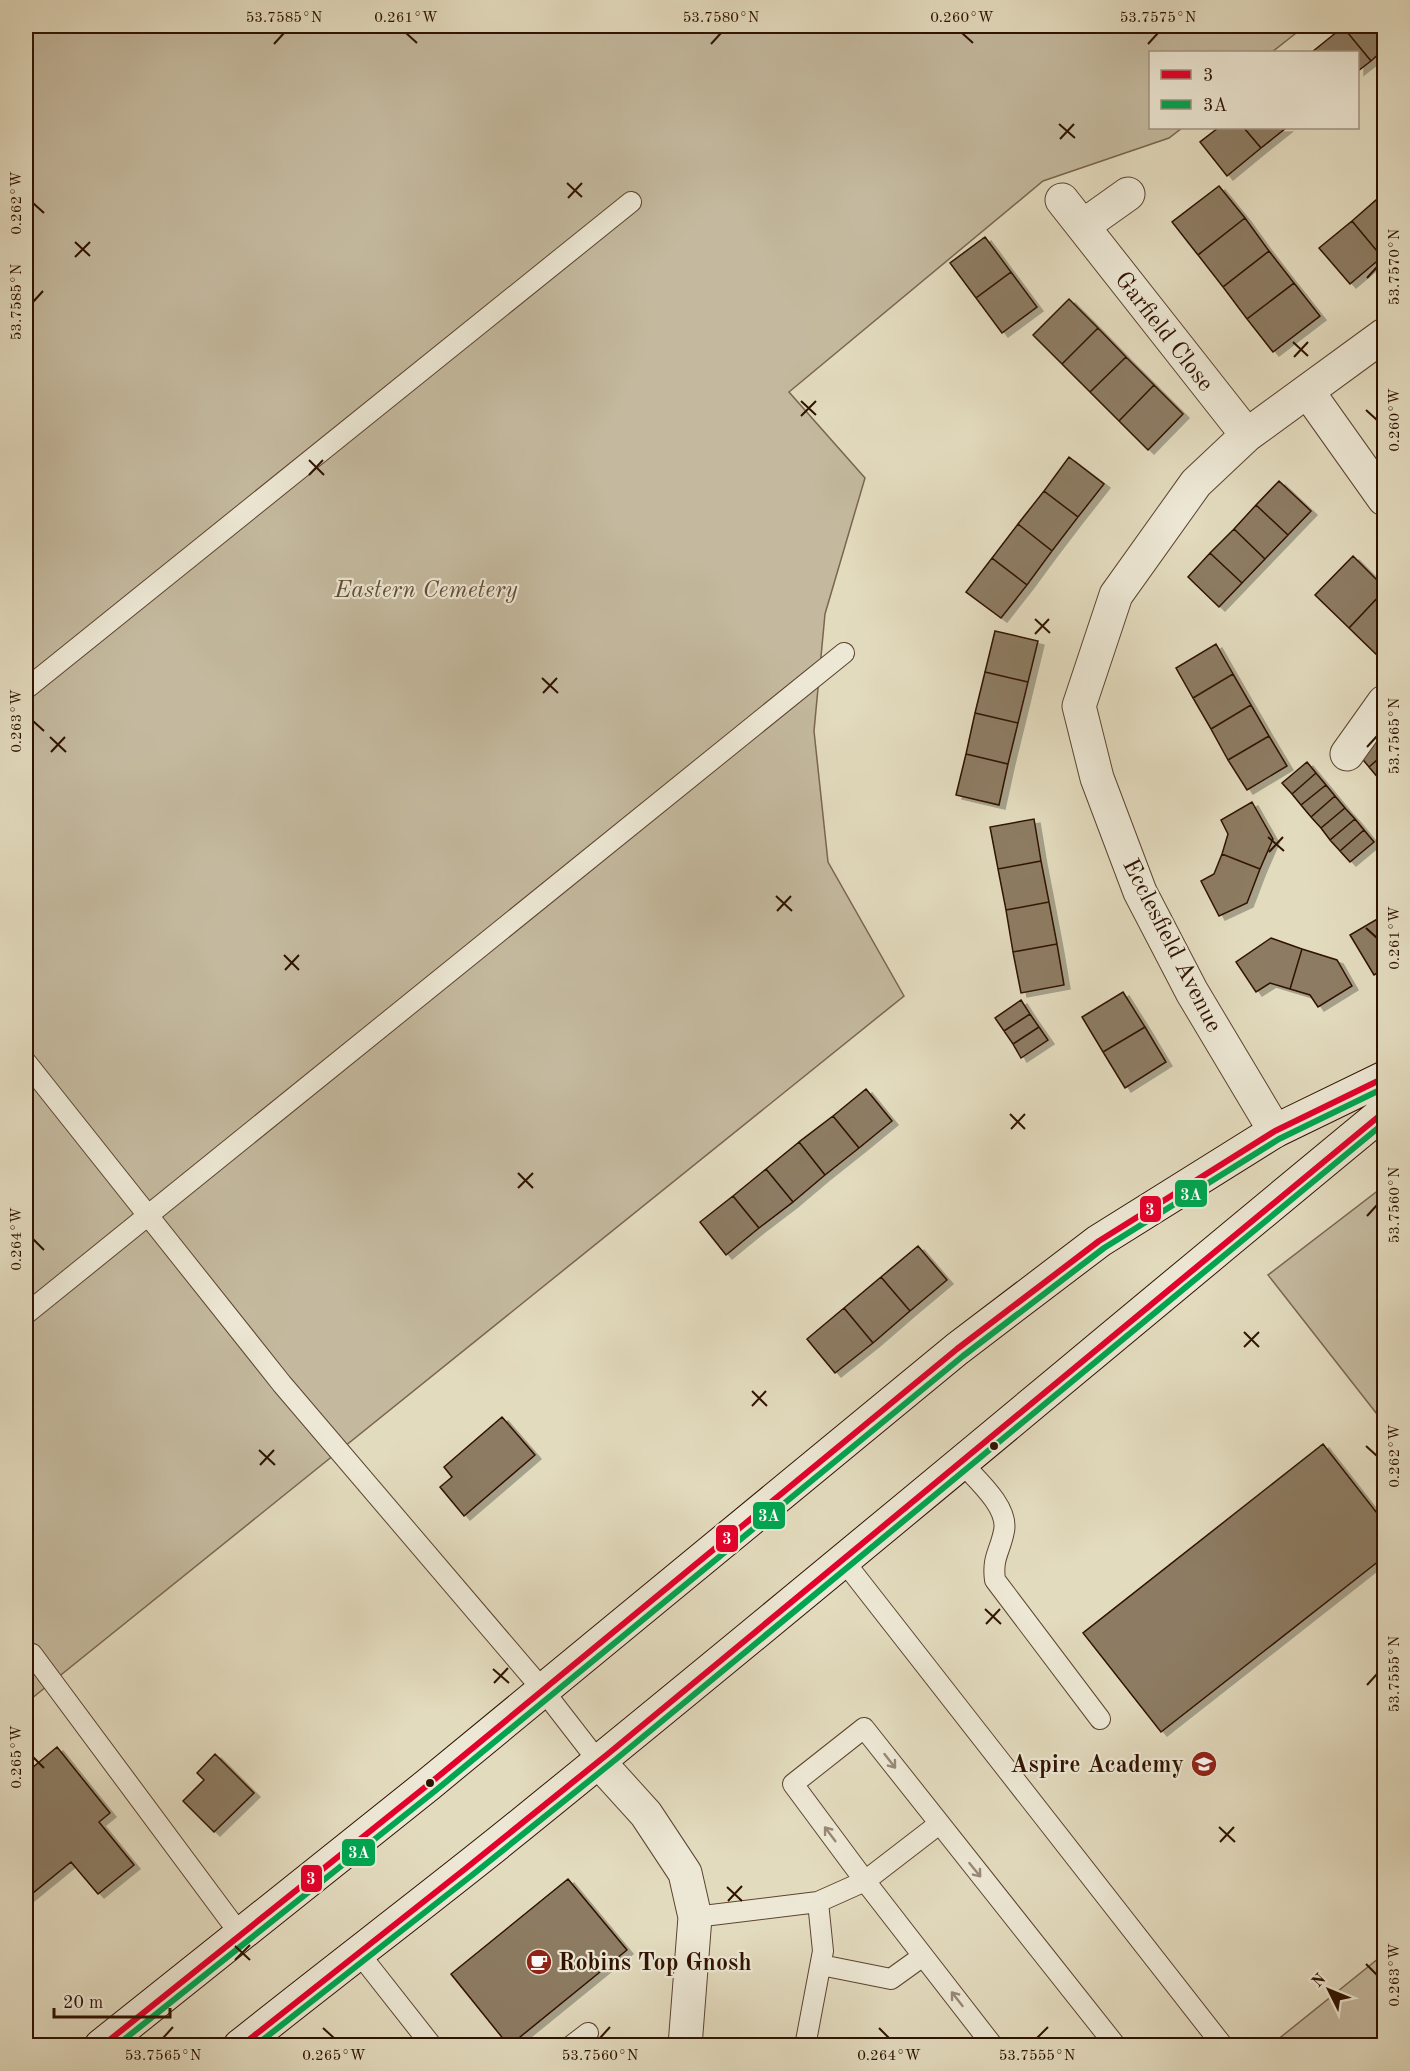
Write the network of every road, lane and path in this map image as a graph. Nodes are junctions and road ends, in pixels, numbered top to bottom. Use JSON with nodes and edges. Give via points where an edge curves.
{"nodes":[{"id":1,"x":1128,"y":194,"type":"dead end"},
{"id":2,"x":1062,"y":200,"type":"dead end"},
{"id":3,"x":631,"y":202,"type":"dead end"},
{"id":4,"x":1083,"y":226,"type":"junction"},
{"id":5,"x":1384,"y":335,"type":"edge"},
{"id":6,"x":1308,"y":392,"type":"junction"},
{"id":7,"x":1247,"y":435,"type":"junction"},
{"id":8,"x":1384,"y":499,"type":"edge"},
{"id":9,"x":844,"y":653,"type":"dead end"},
{"id":10,"x":26,"y":689,"type":"edge"},
{"id":11,"x":1384,"y":702,"type":"edge"},
{"id":12,"x":1347,"y":754,"type":"dead end"},
{"id":13,"x":26,"y":1062,"type":"edge"},
{"id":14,"x":1384,"y":1078,"type":"edge"},
{"id":15,"x":1384,"y":1112,"type":"edge"},
{"id":16,"x":1275,"y":1131,"type":"junction"},
{"id":17,"x":148,"y":1215,"type":"junction"},
{"id":18,"x":26,"y":1314,"type":"edge"},
{"id":19,"x":961,"y":1462,"type":"junction"},
{"id":20,"x":843,"y":1560,"type":"junction"},
{"id":21,"x":32,"y":1654,"type":"dead end"},
{"id":22,"x":543,"y":1690,"type":"junction"},
{"id":23,"x":1100,"y":1719,"type":"dead end"},
{"id":24,"x":598,"y":1761,"type":"junction"},
{"id":25,"x":939,"y":1824,"type":"junction"},
{"id":26,"x":865,"y":1881,"type":"junction"},
{"id":27,"x":818,"y":1902,"type":"junction"},
{"id":28,"x":695,"y":1917,"type":"junction"},
{"id":29,"x":240,"y":1934,"type":"junction"},
{"id":30,"x":358,"y":1952,"type":"junction"},
{"id":31,"x":923,"y":1956,"type":"junction"},
{"id":32,"x":821,"y":1965,"type":"junction"},
{"id":33,"x":588,"y":2033,"type":"dead end"},
{"id":34,"x":806,"y":2041,"type":"dead end"},
{"id":35,"x":101,"y":2046,"type":"edge"},
{"id":36,"x":240,"y":2046,"type":"edge"},
{"id":37,"x":432,"y":2046,"type":"edge"},
{"id":38,"x":571,"y":2046,"type":"edge"},
{"id":39,"x":685,"y":2046,"type":"edge"},
{"id":40,"x":993,"y":2046,"type":"edge"},
{"id":41,"x":1116,"y":2046,"type":"edge"},
{"id":42,"x":1223,"y":2046,"type":"edge"}],
"edges":[{"from":1,"to":4,"type":"street"},
{"from":2,"to":4,"type":"street","name":"Garfield Close"},
{"from":3,"to":10,"type":"lane"},
{"from":4,"to":7,"type":"street","name":"Garfield Close"},
{"from":5,"to":6,"type":"street","name":"Ecclesfield Avenue"},
{"from":6,"to":7,"type":"street","name":"Ecclesfield Avenue"},
{"from":6,"to":8,"type":"street"},
{"from":7,"to":16,"type":"street","name":"Ecclesfield Avenue","via":[[1196,483],[1116,595],[1079,706],[1097,778],[1140,892],[1192,992]]},
{"from":9,"to":17,"type":"lane"},
{"from":11,"to":12,"type":"street"},
{"from":13,"to":17,"type":"lane"},
{"from":14,"to":16,"type":"street"},
{"from":15,"to":19,"type":"street"},
{"from":16,"to":22,"type":"street","via":[[1099,1241],[957,1349]]},
{"from":17,"to":18,"type":"lane"},
{"from":17,"to":22,"type":"lane","via":[[282,1384]]},
{"from":19,"to":20,"type":"street"},
{"from":19,"to":23,"type":"lane","via":[[999,1505],[1005,1529],[993,1566],[995,1580]]},
{"from":20,"to":24,"type":"street"},
{"from":20,"to":42,"type":"lane"},
{"from":21,"to":29,"type":"lane"},
{"from":22,"to":24,"type":"lane"},
{"from":22,"to":29,"type":"street"},
{"from":24,"to":28,"type":"street","via":[[646,1814],[685,1873]]},
{"from":24,"to":30,"type":"street"},
{"from":25,"to":26,"type":"lane"},
{"from":26,"to":25,"type":"lane","one_way":true,"via":[[793,1784],[864,1728]]},
{"from":25,"to":41,"type":"lane","one_way":true},
{"from":26,"to":27,"type":"lane"},
{"from":26,"to":31,"type":"lane"},
{"from":27,"to":28,"type":"lane"},
{"from":27,"to":32,"type":"lane"},
{"from":28,"to":39,"type":"street"},
{"from":29,"to":35,"type":"street"},
{"from":30,"to":36,"type":"street"},
{"from":30,"to":37,"type":"lane"},
{"from":31,"to":32,"type":"lane","via":[[891,1979]]},
{"from":40,"to":31,"type":"lane","one_way":true},
{"from":32,"to":34,"type":"lane"},
{"from":33,"to":38,"type":"lane"}]}
